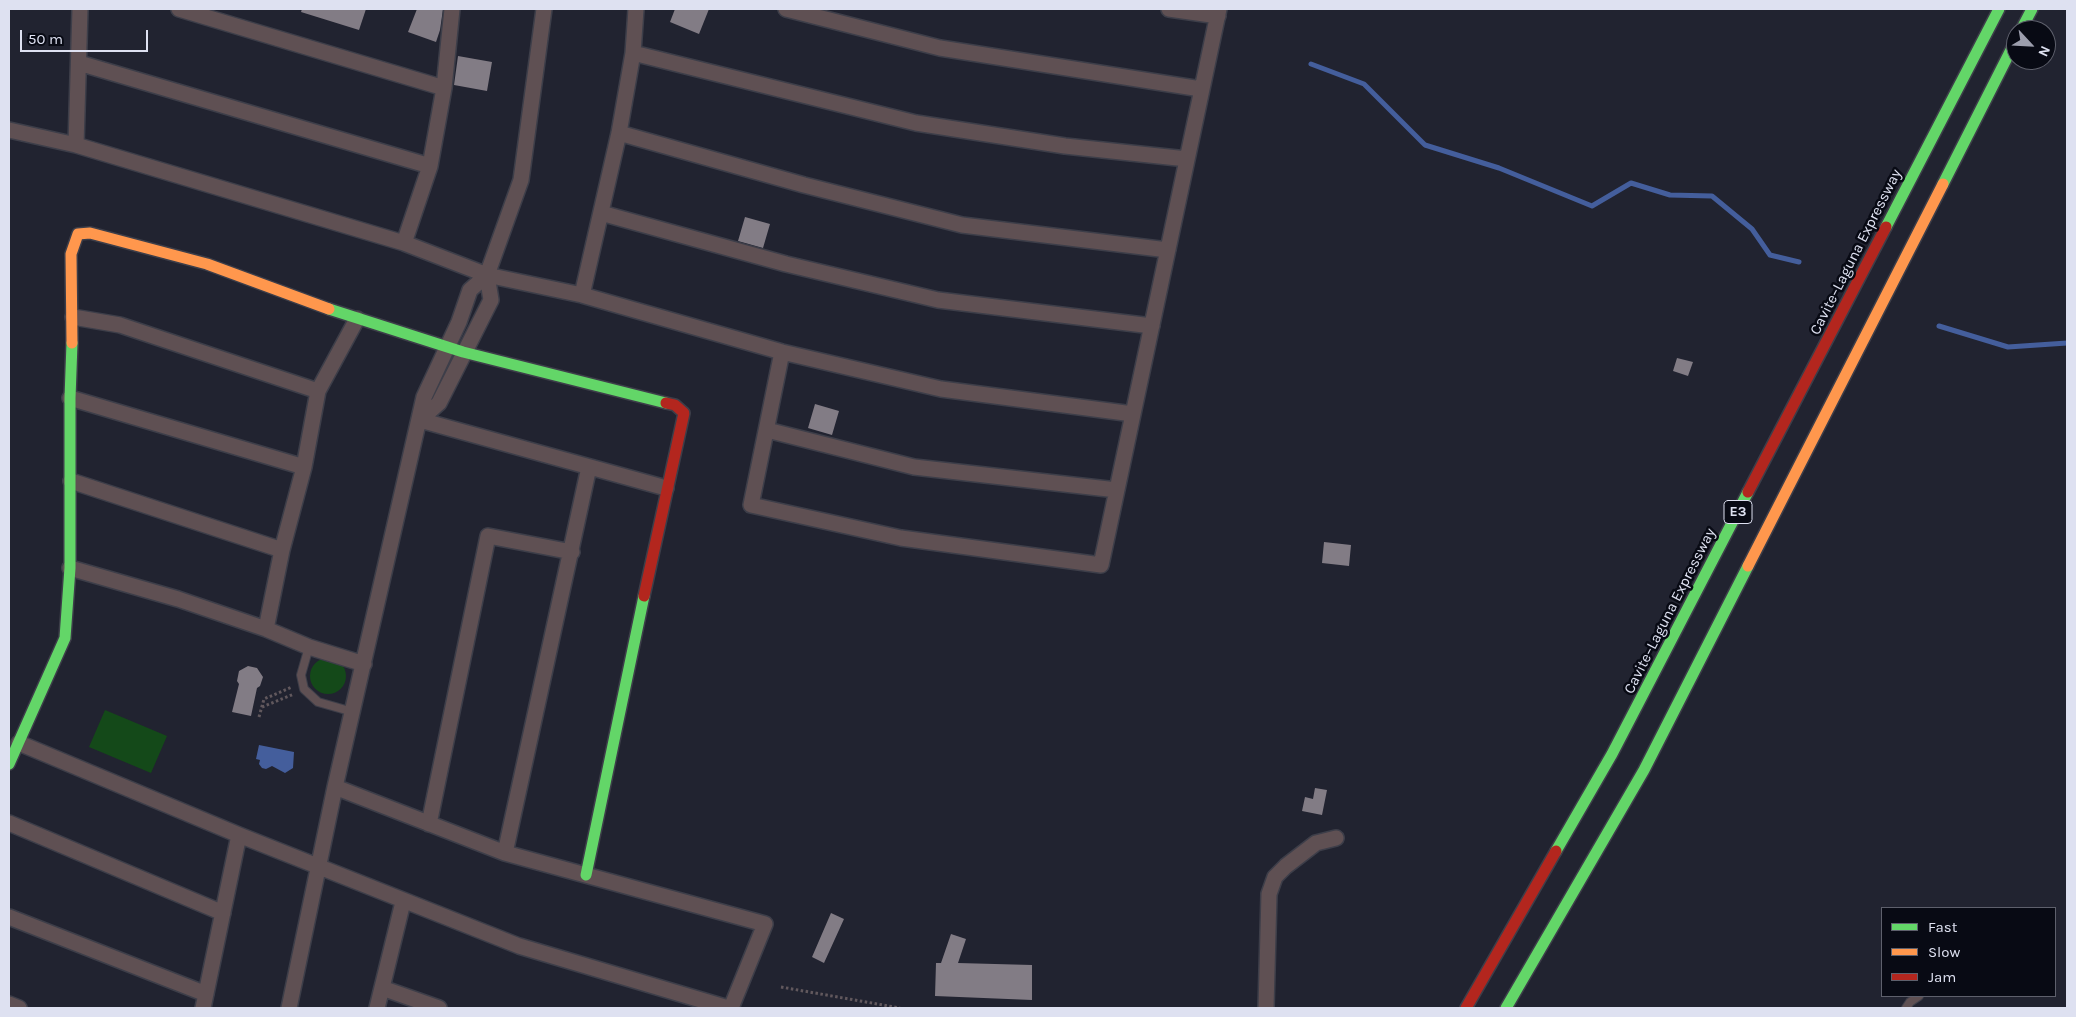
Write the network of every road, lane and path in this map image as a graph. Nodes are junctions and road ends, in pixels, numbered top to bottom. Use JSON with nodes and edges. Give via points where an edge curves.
{"nodes":[{"id":1,"x":80,"y":9,"type":"edge"},
{"id":2,"x":179,"y":9,"type":"edge"},
{"id":3,"x":452,"y":9,"type":"edge"},
{"id":4,"x":544,"y":9,"type":"edge"},
{"id":5,"x":636,"y":9,"type":"edge"},
{"id":6,"x":786,"y":9,"type":"edge"},
{"id":7,"x":1169,"y":9,"type":"edge"},
{"id":8,"x":1999,"y":9,"type":"edge"},
{"id":9,"x":1218,"y":12,"type":"edge"},
{"id":10,"x":633,"y":53,"type":"junction"},
{"id":11,"x":2006,"y":60,"type":"edge"},
{"id":12,"x":79,"y":62,"type":"junction"},
{"id":13,"x":444,"y":88,"type":"junction"},
{"id":14,"x":1201,"y":89,"type":"junction"},
{"id":15,"x":9,"y":130,"type":"edge"},
{"id":16,"x":619,"y":133,"type":"junction"},
{"id":17,"x":76,"y":145,"type":"junction"},
{"id":18,"x":1187,"y":159,"type":"junction"},
{"id":19,"x":430,"y":166,"type":"junction"},
{"id":20,"x":601,"y":213,"type":"junction"},
{"id":21,"x":404,"y":243,"type":"junction"},
{"id":22,"x":1168,"y":250,"type":"junction"},
{"id":23,"x":487,"y":275,"type":"junction"},
{"id":24,"x":582,"y":296,"type":"junction"},
{"id":25,"x":73,"y":317,"type":"junction"},
{"id":26,"x":357,"y":319,"type":"junction"},
{"id":27,"x":1152,"y":326,"type":"junction"},
{"id":28,"x":448,"y":346,"type":"junction"},
{"id":29,"x":463,"y":352,"type":"junction"},
{"id":30,"x":782,"y":352,"type":"junction"},
{"id":31,"x":318,"y":391,"type":"junction"},
{"id":32,"x":70,"y":398,"type":"junction"},
{"id":33,"x":1133,"y":414,"type":"junction"},
{"id":34,"x":420,"y":420,"type":"junction"},
{"id":35,"x":767,"y":430,"type":"junction"},
{"id":36,"x":304,"y":467,"type":"junction"},
{"id":37,"x":589,"y":467,"type":"junction"},
{"id":38,"x":71,"y":481,"type":"junction"},
{"id":39,"x":666,"y":488,"type":"junction"},
{"id":40,"x":1117,"y":490,"type":"junction"},
{"id":41,"x":282,"y":550,"type":"junction"},
{"id":42,"x":572,"y":552,"type":"junction"},
{"id":43,"x":70,"y":568,"type":"junction"},
{"id":44,"x":266,"y":630,"type":"junction"},
{"id":45,"x":309,"y":647,"type":"junction"},
{"id":46,"x":364,"y":664,"type":"junction"},
{"id":47,"x":303,"y":686,"type":"junction"},
{"id":48,"x":262,"y":707,"type":"junction"},
{"id":49,"x":353,"y":712,"type":"junction"},
{"id":50,"x":259,"y":717,"type":"dead end"},
{"id":51,"x":19,"y":743,"type":"junction"},
{"id":52,"x":9,"y":764,"type":"edge"},
{"id":53,"x":335,"y":788,"type":"junction"},
{"id":54,"x":9,"y":823,"type":"edge"},
{"id":55,"x":429,"y":824,"type":"junction"},
{"id":56,"x":239,"y":835,"type":"junction"},
{"id":57,"x":1336,"y":838,"type":"dead end"},
{"id":58,"x":505,"y":854,"type":"junction"},
{"id":59,"x":319,"y":867,"type":"junction"},
{"id":60,"x":586,"y":875,"type":"junction"},
{"id":61,"x":403,"y":902,"type":"junction"},
{"id":62,"x":223,"y":913,"type":"junction"},
{"id":63,"x":9,"y":917,"type":"edge"},
{"id":64,"x":781,"y":986,"type":"dead end"},
{"id":65,"x":382,"y":988,"type":"junction"},
{"id":66,"x":1918,"y":997,"type":"edge"},
{"id":67,"x":205,"y":1001,"type":"edge"},
{"id":68,"x":9,"y":1004,"type":"edge"},
{"id":69,"x":18,"y":1008,"type":"edge"},
{"id":70,"x":289,"y":1008,"type":"edge"},
{"id":71,"x":377,"y":1008,"type":"edge"},
{"id":72,"x":439,"y":1008,"type":"edge"},
{"id":73,"x":730,"y":1008,"type":"edge"},
{"id":74,"x":900,"y":1008,"type":"edge"},
{"id":75,"x":1266,"y":1008,"type":"edge"},
{"id":76,"x":1466,"y":1008,"type":"edge"},
{"id":77,"x":1506,"y":1008,"type":"edge"},
{"id":78,"x":1906,"y":1008,"type":"edge"}],
"edges":[{"from":1,"to":12,"type":"street"},
{"from":2,"to":13,"type":"street"},
{"from":3,"to":13,"type":"street"},
{"from":4,"to":23,"type":"street","via":[[520,180]]},
{"from":5,"to":10,"type":"street"},
{"from":6,"to":14,"type":"street","via":[[940,48]]},
{"from":7,"to":9,"type":"street"},
{"from":8,"to":76,"type":"main road","name":"Cavite–Laguna Expressway","number":"E3","via":[[1612,754]]},
{"from":9,"to":14,"type":"street"},
{"from":10,"to":16,"type":"street"},
{"from":10,"to":18,"type":"street","via":[[916,123],[1065,146]]},
{"from":11,"to":77,"type":"main road","number":"E3","via":[[1644,770]]},
{"from":12,"to":17,"type":"street"},
{"from":12,"to":19,"type":"street"},
{"from":13,"to":19,"type":"street"},
{"from":14,"to":18,"type":"street"},
{"from":15,"to":17,"type":"street"},
{"from":16,"to":20,"type":"street"},
{"from":16,"to":22,"type":"street","via":[[804,186],[962,225]]},
{"from":17,"to":21,"type":"street"},
{"from":18,"to":22,"type":"street"},
{"from":19,"to":21,"type":"street"},
{"from":20,"to":24,"type":"street"},
{"from":20,"to":27,"type":"street","via":[[786,264],[938,300]]},
{"from":21,"to":23,"type":"street"},
{"from":22,"to":27,"type":"street"},
{"from":23,"to":24,"type":"street"},
{"from":23,"to":28,"type":"street","via":[[470,290]]},
{"from":23,"to":29,"type":"street","via":[[491,300]]},
{"from":24,"to":30,"type":"street"},
{"from":25,"to":26,"type":"main road","via":[[71,254],[78,234],[90,233],[207,264]]},
{"from":25,"to":31,"type":"street","via":[[120,325]]},
{"from":25,"to":32,"type":"main road"},
{"from":26,"to":28,"type":"main road"},
{"from":26,"to":31,"type":"street"},
{"from":27,"to":33,"type":"street"},
{"from":28,"to":29,"type":"main road"},
{"from":28,"to":34,"type":"street","via":[[424,397]]},
{"from":29,"to":34,"type":"street","via":[[439,403]]},
{"from":29,"to":39,"type":"main road","via":[[675,405],[684,413]]},
{"from":30,"to":33,"type":"street","via":[[941,389]]},
{"from":30,"to":35,"type":"street"},
{"from":31,"to":36,"type":"street"},
{"from":32,"to":36,"type":"street"},
{"from":32,"to":38,"type":"main road"},
{"from":33,"to":40,"type":"street"},
{"from":34,"to":37,"type":"street"},
{"from":34,"to":46,"type":"street"},
{"from":35,"to":40,"type":"street","via":[[914,467]]},
{"from":35,"to":40,"type":"street","via":[[751,505],[901,538],[1101,565]]},
{"from":36,"to":41,"type":"street"},
{"from":37,"to":39,"type":"street"},
{"from":37,"to":42,"type":"street"},
{"from":38,"to":41,"type":"street"},
{"from":38,"to":43,"type":"main road"},
{"from":39,"to":60,"type":"main road"},
{"from":41,"to":44,"type":"street"},
{"from":42,"to":55,"type":"street","via":[[488,536]]},
{"from":42,"to":58,"type":"street"},
{"from":43,"to":44,"type":"street","via":[[178,599]]},
{"from":43,"to":51,"type":"main road","via":[[65,638]]},
{"from":44,"to":45,"type":"street"},
{"from":45,"to":46,"type":"street"},
{"from":45,"to":47,"type":"lane","via":[[302,667]]},
{"from":46,"to":49,"type":"street"},
{"from":47,"to":48,"type":"path"},
{"from":47,"to":48,"type":"path","via":[[264,699]]},
{"from":47,"to":49,"type":"lane","via":[[318,702]]},
{"from":48,"to":50,"type":"path"},
{"from":49,"to":53,"type":"street"},
{"from":51,"to":52,"type":"main road"},
{"from":51,"to":56,"type":"street"},
{"from":53,"to":55,"type":"street"},
{"from":53,"to":59,"type":"street"},
{"from":54,"to":62,"type":"street"},
{"from":55,"to":58,"type":"street"},
{"from":56,"to":59,"type":"street"},
{"from":56,"to":62,"type":"street"},
{"from":57,"to":75,"type":"street","via":[[1316,843],[1275,877],[1269,894]]},
{"from":58,"to":60,"type":"street"},
{"from":59,"to":61,"type":"street"},
{"from":59,"to":70,"type":"street"},
{"from":60,"to":73,"type":"street","via":[[765,924]]},
{"from":61,"to":65,"type":"street"},
{"from":61,"to":73,"type":"street","via":[[519,946]]},
{"from":62,"to":67,"type":"street"},
{"from":63,"to":67,"type":"street"},
{"from":64,"to":74,"type":"path"},
{"from":65,"to":71,"type":"street"},
{"from":65,"to":72,"type":"street"},
{"from":66,"to":78,"type":"lane"},
{"from":68,"to":69,"type":"street"}]}
